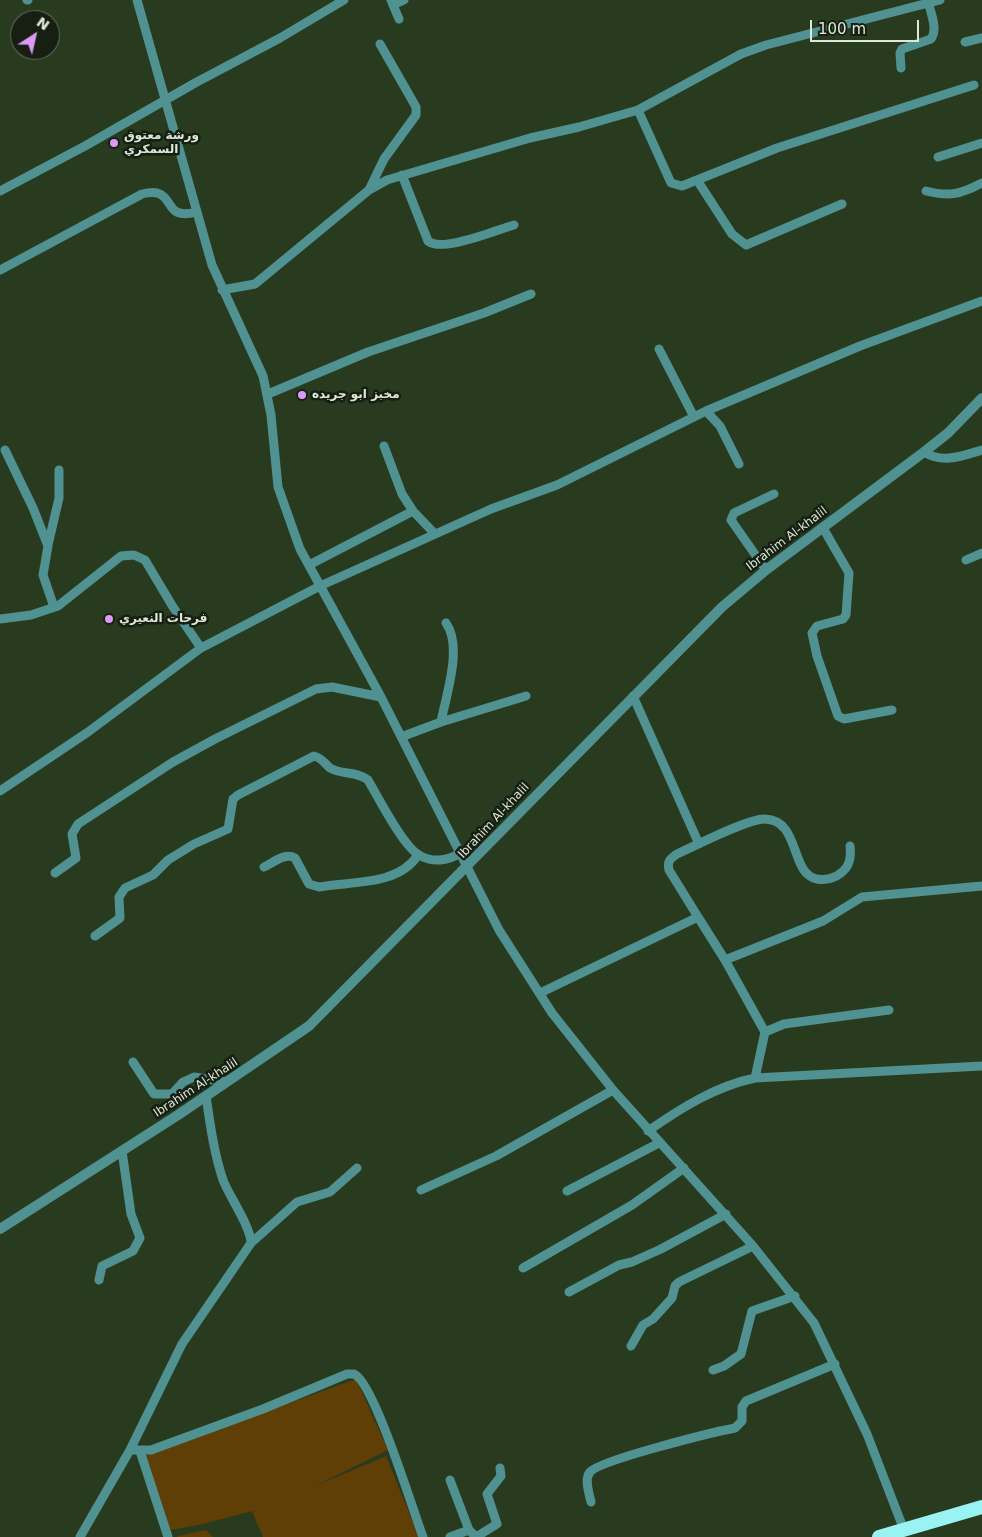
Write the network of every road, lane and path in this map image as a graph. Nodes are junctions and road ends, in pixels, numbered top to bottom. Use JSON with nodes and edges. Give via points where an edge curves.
{"nodes":[{"id":1,"x":136,"y":0,"type":"edge"},
{"id":2,"x":344,"y":0,"type":"edge"},
{"id":3,"x":404,"y":0,"type":"edge"},
{"id":4,"x":935,"y":1,"type":"edge"},
{"id":5,"x":392,"y":2,"type":"edge"},
{"id":6,"x":399,"y":20,"type":"dead end"},
{"id":7,"x":982,"y":38,"type":"edge"},
{"id":8,"x":965,"y":42,"type":"dead end"},
{"id":9,"x":380,"y":44,"type":"dead end"},
{"id":10,"x":901,"y":68,"type":"dead end"},
{"id":11,"x":974,"y":85,"type":"dead end"},
{"id":12,"x":164,"y":100,"type":"junction"},
{"id":13,"x":638,"y":110,"type":"junction"},
{"id":14,"x":982,"y":143,"type":"edge"},
{"id":15,"x":938,"y":157,"type":"dead end"},
{"id":16,"x":402,"y":175,"type":"junction"},
{"id":17,"x":697,"y":180,"type":"junction"},
{"id":18,"x":982,"y":183,"type":"edge"},
{"id":19,"x":369,"y":190,"type":"junction"},
{"id":20,"x":926,"y":190,"type":"dead end"},
{"id":21,"x":0,"y":191,"type":"edge"},
{"id":22,"x":842,"y":204,"type":"dead end"},
{"id":23,"x":196,"y":212,"type":"junction"},
{"id":24,"x":514,"y":225,"type":"dead end"},
{"id":25,"x":0,"y":270,"type":"edge"},
{"id":26,"x":222,"y":290,"type":"junction"},
{"id":27,"x":531,"y":294,"type":"dead end"},
{"id":28,"x":982,"y":301,"type":"edge"},
{"id":29,"x":659,"y":349,"type":"dead end"},
{"id":30,"x":268,"y":394,"type":"junction"},
{"id":31,"x":982,"y":398,"type":"edge"},
{"id":32,"x":706,"y":411,"type":"junction"},
{"id":33,"x":694,"y":417,"type":"junction"},
{"id":34,"x":384,"y":446,"type":"dead end"},
{"id":35,"x":5,"y":450,"type":"dead end"},
{"id":36,"x":982,"y":450,"type":"edge"},
{"id":37,"x":924,"y":452,"type":"junction"},
{"id":38,"x":739,"y":464,"type":"dead end"},
{"id":39,"x":59,"y":470,"type":"dead end"},
{"id":40,"x":774,"y":494,"type":"dead end"},
{"id":41,"x":412,"y":511,"type":"junction"},
{"id":42,"x":823,"y":528,"type":"junction"},
{"id":43,"x":435,"y":534,"type":"junction"},
{"id":44,"x":48,"y":546,"type":"junction"},
{"id":45,"x":982,"y":553,"type":"edge"},
{"id":46,"x":966,"y":560,"type":"dead end"},
{"id":47,"x":309,"y":565,"type":"junction"},
{"id":48,"x":766,"y":570,"type":"junction"},
{"id":49,"x":320,"y":586,"type":"junction"},
{"id":50,"x":54,"y":607,"type":"junction"},
{"id":51,"x":0,"y":619,"type":"edge"},
{"id":52,"x":446,"y":623,"type":"dead end"},
{"id":53,"x":202,"y":648,"type":"junction"},
{"id":54,"x":526,"y":696,"type":"dead end"},
{"id":55,"x":633,"y":696,"type":"junction"},
{"id":56,"x":381,"y":697,"type":"junction"},
{"id":57,"x":892,"y":710,"type":"dead end"},
{"id":58,"x":440,"y":722,"type":"junction"},
{"id":59,"x":400,"y":737,"type":"junction"},
{"id":60,"x":0,"y":791,"type":"edge"},
{"id":61,"x":699,"y":844,"type":"junction"},
{"id":62,"x":850,"y":846,"type":"dead end"},
{"id":63,"x":460,"y":853,"type":"junction"},
{"id":64,"x":418,"y":855,"type":"junction"},
{"id":65,"x":264,"y":867,"type":"dead end"},
{"id":66,"x":467,"y":868,"type":"junction"},
{"id":67,"x":55,"y":873,"type":"dead end"},
{"id":68,"x":982,"y":886,"type":"edge"},
{"id":69,"x":698,"y":917,"type":"junction"},
{"id":70,"x":95,"y":936,"type":"dead end"},
{"id":71,"x":725,"y":960,"type":"junction"},
{"id":72,"x":540,"y":993,"type":"junction"},
{"id":73,"x":889,"y":1010,"type":"dead end"},
{"id":74,"x":765,"y":1032,"type":"junction"},
{"id":75,"x":133,"y":1062,"type":"dead end"},
{"id":76,"x":982,"y":1066,"type":"edge"},
{"id":77,"x":755,"y":1078,"type":"junction"},
{"id":78,"x":226,"y":1082,"type":"junction"},
{"id":79,"x":613,"y":1090,"type":"junction"},
{"id":80,"x":206,"y":1096,"type":"junction"},
{"id":81,"x":648,"y":1131,"type":"junction"},
{"id":82,"x":658,"y":1143,"type":"junction"},
{"id":83,"x":122,"y":1151,"type":"junction"},
{"id":84,"x":357,"y":1168,"type":"dead end"},
{"id":85,"x":684,"y":1168,"type":"junction"},
{"id":86,"x":421,"y":1190,"type":"dead end"},
{"id":87,"x":567,"y":1191,"type":"dead end"},
{"id":88,"x":726,"y":1214,"type":"junction"},
{"id":89,"x":0,"y":1229,"type":"edge"},
{"id":90,"x":252,"y":1243,"type":"junction"},
{"id":91,"x":753,"y":1246,"type":"junction"},
{"id":92,"x":523,"y":1268,"type":"dead end"},
{"id":93,"x":99,"y":1280,"type":"dead end"},
{"id":94,"x":568,"y":1292,"type":"dead end"},
{"id":95,"x":795,"y":1296,"type":"junction"},
{"id":96,"x":631,"y":1346,"type":"dead end"},
{"id":97,"x":834,"y":1364,"type":"junction"},
{"id":98,"x":712,"y":1370,"type":"dead end"},
{"id":99,"x":130,"y":1450,"type":"junction"},
{"id":100,"x":140,"y":1451,"type":"junction"},
{"id":101,"x":500,"y":1468,"type":"dead end"},
{"id":102,"x":450,"y":1480,"type":"dead end"},
{"id":103,"x":590,"y":1502,"type":"dead end"},
{"id":104,"x":982,"y":1507,"type":"edge"},
{"id":105,"x":468,"y":1530,"type":"junction"},
{"id":106,"x":904,"y":1530,"type":"junction"},
{"id":107,"x":80,"y":1537,"type":"edge"},
{"id":108,"x":168,"y":1537,"type":"edge"},
{"id":109,"x":423,"y":1537,"type":"edge"},
{"id":110,"x":450,"y":1537,"type":"edge"},
{"id":111,"x":878,"y":1537,"type":"edge"}],
"edges":[{"from":1,"to":12,"type":"street"},
{"from":2,"to":12,"type":"street"},
{"from":3,"to":5,"type":"street"},
{"from":4,"to":10,"type":"street","via":[[934,35],[902,49]]},
{"from":4,"to":13,"type":"street","via":[[740,54]]},
{"from":5,"to":6,"type":"street"},
{"from":7,"to":8,"type":"street"},
{"from":9,"to":19,"type":"street","via":[[416,107],[416,116],[384,159]]},
{"from":11,"to":17,"type":"street","via":[[777,148]]},
{"from":12,"to":21,"type":"street"},
{"from":12,"to":23,"type":"street"},
{"from":13,"to":16,"type":"street"},
{"from":13,"to":17,"type":"street","via":[[671,183],[682,186]]},
{"from":14,"to":15,"type":"street"},
{"from":16,"to":19,"type":"street"},
{"from":16,"to":24,"type":"street","via":[[432,244],[440,246]]},
{"from":17,"to":22,"type":"street","via":[[732,234],[746,245]]},
{"from":18,"to":20,"type":"street","via":[[947,195]]},
{"from":19,"to":26,"type":"street","via":[[255,284]]},
{"from":23,"to":25,"type":"street","via":[[178,214],[162,194],[142,194]]},
{"from":23,"to":26,"type":"street"},
{"from":26,"to":30,"type":"street","via":[[263,376]]},
{"from":27,"to":30,"type":"street","via":[[368,352]]},
{"from":28,"to":32,"type":"street","via":[[860,346]]},
{"from":29,"to":33,"type":"street"},
{"from":30,"to":47,"type":"street","via":[[283,508]]},
{"from":31,"to":37,"type":"street","name":"Ibrahim Al-khalil"},
{"from":32,"to":33,"type":"street"},
{"from":32,"to":38,"type":"street","via":[[720,426]]},
{"from":33,"to":43,"type":"street","via":[[557,485]]},
{"from":34,"to":41,"type":"street"},
{"from":35,"to":44,"type":"street","via":[[34,508]]},
{"from":36,"to":37,"type":"street","via":[[945,458],[934,458]]},
{"from":37,"to":42,"type":"street","name":"Ibrahim Al-khalil"},
{"from":39,"to":44,"type":"street","via":[[59,498]]},
{"from":40,"to":48,"type":"street","via":[[734,514],[731,520]]},
{"from":41,"to":43,"type":"street"},
{"from":41,"to":47,"type":"street"},
{"from":42,"to":48,"type":"street","name":"Ibrahim Al-khalil"},
{"from":42,"to":57,"type":"street","via":[[848,569],[850,578],[846,615],[843,619],[817,626],[812,633],[838,716],[844,719]]},
{"from":43,"to":49,"type":"street"},
{"from":44,"to":50,"type":"street","via":[[43,575]]},
{"from":45,"to":46,"type":"street"},
{"from":47,"to":49,"type":"street"},
{"from":48,"to":55,"type":"street","name":"Ibrahim Al-khalil","via":[[722,607]]},
{"from":49,"to":53,"type":"street"},
{"from":49,"to":56,"type":"street"},
{"from":50,"to":51,"type":"street","via":[[31,615]]},
{"from":50,"to":53,"type":"street","via":[[120,556],[134,555],[145,560]]},
{"from":52,"to":58,"type":"street","via":[[454,639],[454,656]]},
{"from":53,"to":60,"type":"street","via":[[88,732]]},
{"from":54,"to":58,"type":"street"},
{"from":55,"to":61,"type":"street"},
{"from":55,"to":66,"type":"street","name":"Ibrahim Al-khalil"},
{"from":56,"to":59,"type":"street"},
{"from":56,"to":67,"type":"street","via":[[323,687],[215,739],[173,762],[78,824],[72,834],[76,858]]},
{"from":58,"to":59,"type":"street"},
{"from":59,"to":63,"type":"street"},
{"from":61,"to":62,"type":"street","via":[[759,819],[776,821],[784,827],[794,844],[802,868],[824,880],[834,878],[846,868],[852,856]]},
{"from":61,"to":69,"type":"street","via":[[670,858],[668,864]]},
{"from":63,"to":64,"type":"street","via":[[447,860]]},
{"from":63,"to":66,"type":"street"},
{"from":64,"to":65,"type":"street","via":[[412,865],[381,879],[319,887],[309,884],[291,856]]},
{"from":64,"to":70,"type":"street","via":[[368,780],[330,768],[320,757],[314,756],[233,799],[228,829],[194,844],[168,860],[153,875],[125,888],[119,898],[120,918]]},
{"from":66,"to":72,"type":"street","via":[[499,930]]},
{"from":66,"to":78,"type":"street","name":"Ibrahim Al-khalil","via":[[322,1014],[291,1040]]},
{"from":68,"to":71,"type":"street","via":[[862,898],[823,921]]},
{"from":69,"to":71,"type":"street"},
{"from":69,"to":72,"type":"street"},
{"from":71,"to":74,"type":"street"},
{"from":72,"to":79,"type":"street"},
{"from":73,"to":74,"type":"street","via":[[784,1024]]},
{"from":74,"to":77,"type":"street"},
{"from":75,"to":78,"type":"street","via":[[154,1094],[172,1094],[183,1082],[194,1077]]},
{"from":76,"to":77,"type":"street"},
{"from":77,"to":81,"type":"street","via":[[712,1092]]},
{"from":78,"to":80,"type":"street","name":"Ibrahim Al-khalil"},
{"from":79,"to":81,"type":"street"},
{"from":79,"to":86,"type":"street","via":[[496,1156]]},
{"from":80,"to":83,"type":"street","name":"Ibrahim Al-khalil"},
{"from":80,"to":90,"type":"street","via":[[223,1180]]},
{"from":81,"to":82,"type":"street"},
{"from":82,"to":85,"type":"street"},
{"from":82,"to":87,"type":"street"},
{"from":83,"to":89,"type":"street","name":"Ibrahim Al-khalil"},
{"from":83,"to":93,"type":"street","via":[[131,1214],[140,1238],[133,1251],[102,1266]]},
{"from":84,"to":90,"type":"street","via":[[330,1192],[291,1206]]},
{"from":85,"to":88,"type":"street"},
{"from":85,"to":92,"type":"street","via":[[632,1205]]},
{"from":88,"to":91,"type":"street"},
{"from":88,"to":94,"type":"street","via":[[661,1249],[619,1265]]},
{"from":90,"to":99,"type":"street","via":[[182,1344]]},
{"from":91,"to":95,"type":"street"},
{"from":91,"to":96,"type":"street","via":[[679,1282],[672,1298],[643,1325]]},
{"from":95,"to":97,"type":"street","via":[[814,1323]]},
{"from":95,"to":98,"type":"street","via":[[752,1311],[741,1354]]},
{"from":97,"to":103,"type":"street","via":[[746,1401],[742,1407],[742,1421],[735,1428],[594,1468],[587,1480]]},
{"from":97,"to":106,"type":"street","via":[[867,1434]]},
{"from":99,"to":100,"type":"street"},
{"from":99,"to":107,"type":"street"},
{"from":100,"to":108,"type":"street"},
{"from":100,"to":109,"type":"street","via":[[152,1450],[354,1374],[363,1380],[386,1433]]},
{"from":101,"to":105,"type":"street","via":[[500,1476],[487,1494],[497,1524],[476,1537]]},
{"from":102,"to":105,"type":"street"},
{"from":104,"to":106,"type":"highway"},
{"from":105,"to":110,"type":"street"},
{"from":106,"to":111,"type":"highway"}]}
